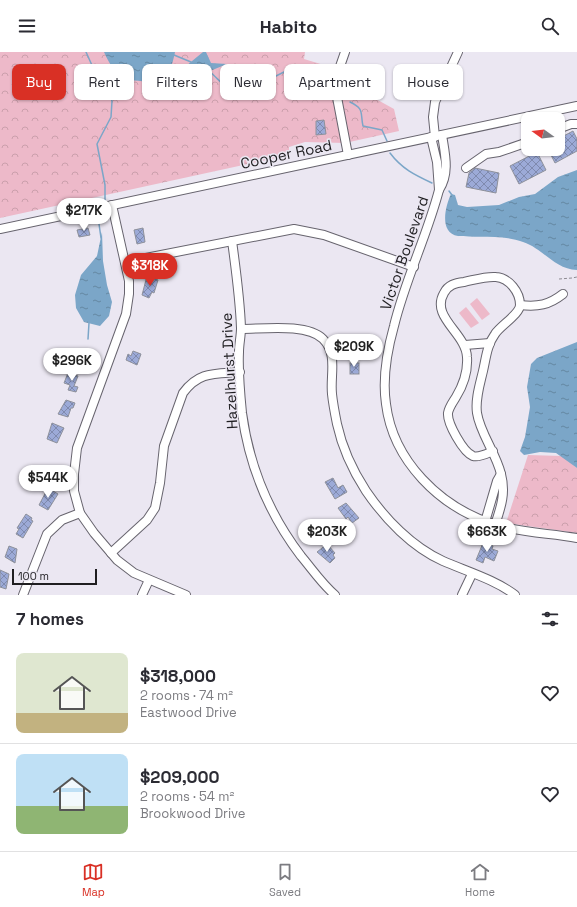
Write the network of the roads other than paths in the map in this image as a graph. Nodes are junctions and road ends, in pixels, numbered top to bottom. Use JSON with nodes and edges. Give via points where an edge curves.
{"nodes":[{"id":1,"x":345,"y":52,"type":"edge"},
{"id":2,"x":458,"y":52,"type":"edge"},
{"id":3,"x":577,"y":106,"type":"edge"},
{"id":4,"x":577,"y":124,"type":"edge"},
{"id":5,"x":565,"y":126,"type":"edge"},
{"id":6,"x":436,"y":136,"type":"junction"},
{"id":7,"x":521,"y":144,"type":"edge"},
{"id":8,"x":348,"y":155,"type":"junction"},
{"id":9,"x":466,"y":168,"type":"dead end"},
{"id":10,"x":112,"y":206,"type":"junction"},
{"id":11,"x":0,"y":229,"type":"edge"},
{"id":12,"x":232,"y":241,"type":"junction"},
{"id":13,"x":125,"y":262,"type":"junction"},
{"id":14,"x":414,"y":267,"type":"junction"},
{"id":15,"x":563,"y":294,"type":"dead end"},
{"id":16,"x":520,"y":305,"type":"junction"},
{"id":17,"x":241,"y":329,"type":"junction"},
{"id":18,"x":490,"y":343,"type":"junction"},
{"id":19,"x":465,"y":345,"type":"junction"},
{"id":20,"x":240,"y":372,"type":"junction"},
{"id":21,"x":493,"y":451,"type":"junction"},
{"id":22,"x":501,"y":474,"type":"junction"},
{"id":23,"x":492,"y":502,"type":"junction"},
{"id":24,"x":501,"y":506,"type":"junction"},
{"id":25,"x":80,"y":513,"type":"junction"},
{"id":26,"x":485,"y":522,"type":"junction"},
{"id":27,"x":495,"y":525,"type":"junction"},
{"id":28,"x":577,"y":538,"type":"edge"},
{"id":29,"x":111,"y":553,"type":"junction"},
{"id":30,"x":472,"y":574,"type":"junction"},
{"id":31,"x":149,"y":580,"type":"junction"},
{"id":32,"x":22,"y":595,"type":"edge"},
{"id":33,"x":142,"y":595,"type":"edge"},
{"id":34,"x":186,"y":595,"type":"edge"},
{"id":35,"x":334,"y":595,"type":"edge"},
{"id":36,"x":462,"y":595,"type":"edge"},
{"id":37,"x":515,"y":595,"type":"edge"}],
"edges":[{"from":1,"to":8,"type":"street","via":[[336,78],[336,92]]},
{"from":2,"to":6,"type":"street","name":"Victor Boulevard","via":[[434,108]]},
{"from":3,"to":6,"type":"street","name":"Cooper Road"},
{"from":4,"to":5,"type":"street"},
{"from":6,"to":8,"type":"street","name":"Cooper Road"},
{"from":6,"to":14,"type":"street","name":"Victor Boulevard","via":[[446,169],[444,182],[439,190]]},
{"from":7,"to":9,"type":"street","via":[[486,154]]},
{"from":8,"to":10,"type":"street","name":"Cooper Road"},
{"from":10,"to":11,"type":"street","name":"Cooper Road"},
{"from":10,"to":13,"type":"street"},
{"from":12,"to":13,"type":"street"},
{"from":12,"to":14,"type":"street","via":[[294,229],[308,230]]},
{"from":12,"to":17,"type":"street","name":"Hazelhurst Drive"},
{"from":13,"to":25,"type":"street","via":[[129,294],[126,314],[77,448],[74,491]]},
{"from":14,"to":26,"type":"street","name":"Victor Boulevard","via":[[394,324],[386,360],[385,390],[389,419],[405,455],[428,485],[458,509]]},
{"from":15,"to":16,"type":"street","via":[[552,302],[539,306]]},
{"from":16,"to":18,"type":"street"},
{"from":16,"to":19,"type":"street","via":[[515,289],[502,278],[450,285],[442,296],[441,311]]},
{"from":17,"to":20,"type":"street","name":"Hazelhurst Drive"},
{"from":17,"to":30,"type":"street","via":[[298,329],[312,332],[322,338],[331,350],[332,394],[338,426],[348,455],[366,490],[391,522],[423,550]]},
{"from":18,"to":19,"type":"street"},
{"from":18,"to":21,"type":"street","via":[[478,392],[477,412],[481,428]]},
{"from":19,"to":21,"type":"street","via":[[468,361],[466,376],[448,410],[449,421],[462,445],[471,455]]},
{"from":20,"to":29,"type":"street","via":[[201,376],[183,393],[164,446],[155,508]]},
{"from":20,"to":35,"type":"street","name":"Hazelhurst Drive","via":[[245,434],[265,497],[290,542]]},
{"from":21,"to":22,"type":"street"},
{"from":22,"to":23,"type":"street"},
{"from":22,"to":24,"type":"street","via":[[504,486]]},
{"from":23,"to":24,"type":"street"},
{"from":23,"to":26,"type":"street"},
{"from":24,"to":27,"type":"street"},
{"from":25,"to":29,"type":"street"},
{"from":25,"to":32,"type":"street","via":[[62,520],[42,541]]},
{"from":26,"to":27,"type":"street","name":"Victor Boulevard"},
{"from":27,"to":28,"type":"street","name":"Victor Boulevard"},
{"from":29,"to":31,"type":"street","via":[[134,573]]},
{"from":30,"to":36,"type":"street"},
{"from":30,"to":37,"type":"street"},
{"from":31,"to":33,"type":"street"},
{"from":31,"to":34,"type":"street"}]}
